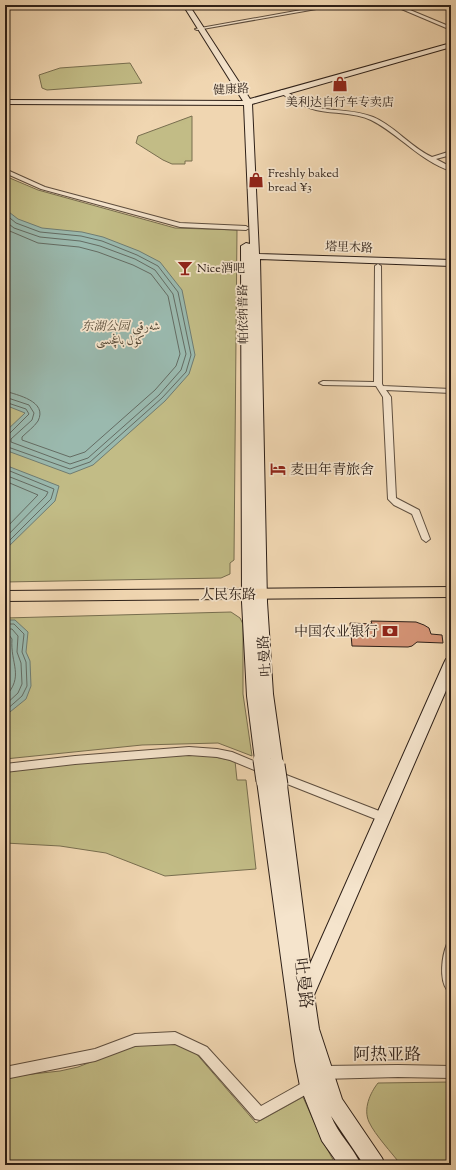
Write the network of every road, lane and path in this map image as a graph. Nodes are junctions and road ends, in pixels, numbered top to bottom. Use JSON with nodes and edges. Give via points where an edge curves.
{"nodes":[{"id":1,"x":180,"y":5,"type":"edge"},
{"id":2,"x":186,"y":5,"type":"edge"},
{"id":3,"x":337,"y":5,"type":"edge"},
{"id":4,"x":394,"y":5,"type":"edge"},
{"id":5,"x":199,"y":28,"type":"junction"},
{"id":6,"x":451,"y":29,"type":"edge"},
{"id":7,"x":451,"y":45,"type":"edge"},
{"id":8,"x":451,"y":49,"type":"edge"},
{"id":9,"x":284,"y":93,"type":"junction"},
{"id":10,"x":5,"y":103,"type":"edge"},
{"id":11,"x":246,"y":103,"type":"junction"},
{"id":12,"x":451,"y":153,"type":"edge"},
{"id":13,"x":431,"y":159,"type":"junction"},
{"id":14,"x":451,"y":169,"type":"edge"},
{"id":15,"x":5,"y":171,"type":"edge"},
{"id":16,"x":246,"y":228,"type":"junction"},
{"id":17,"x":251,"y":259,"type":"junction"},
{"id":18,"x":451,"y":263,"type":"edge"},
{"id":19,"x":378,"y":266,"type":"junction"},
{"id":20,"x":451,"y":268,"type":"edge"},
{"id":21,"x":323,"y":383,"type":"dead end"},
{"id":22,"x":380,"y":386,"type":"junction"},
{"id":23,"x":451,"y":391,"type":"edge"},
{"id":24,"x":426,"y":539,"type":"dead end"},
{"id":25,"x":451,"y":592,"type":"edge"},
{"id":26,"x":5,"y":596,"type":"edge"},
{"id":27,"x":255,"y":598,"type":"junction"},
{"id":28,"x":451,"y":602,"type":"edge"},
{"id":29,"x":5,"y":604,"type":"edge"},
{"id":30,"x":451,"y":663,"type":"edge"},
{"id":31,"x":5,"y":768,"type":"edge"},
{"id":32,"x":272,"y":783,"type":"junction"},
{"id":33,"x":383,"y":817,"type":"junction"},
{"id":34,"x":451,"y":948,"type":"edge"},
{"id":35,"x":451,"y":986,"type":"edge"},
{"id":36,"x":306,"y":995,"type":"junction"},
{"id":37,"x":322,"y":1072,"type":"junction"},
{"id":38,"x":451,"y":1072,"type":"edge"},
{"id":39,"x":5,"y":1073,"type":"edge"},
{"id":40,"x":309,"y":1086,"type":"junction"},
{"id":41,"x":351,"y":1165,"type":"edge"},
{"id":42,"x":376,"y":1165,"type":"edge"}],
"edges":[{"from":1,"to":5,"type":"main road","name":"帕依纳普路"},
{"from":2,"to":5,"type":"main road","name":"帕依纳普路"},
{"from":3,"to":5,"type":"street"},
{"from":4,"to":6,"type":"street"},
{"from":5,"to":11,"type":"main road","name":"帕依纳普路"},
{"from":7,"to":9,"type":"main road","name":"健康路"},
{"from":8,"to":9,"type":"main road","name":"健康路"},
{"from":9,"to":11,"type":"main road","name":"健康路"},
{"from":9,"to":13,"type":"street","via":[[304,105],[317,109],[371,118]]},
{"from":10,"to":11,"type":"main road","name":"健康路"},
{"from":11,"to":16,"type":"main road","name":"帕依纳普路"},
{"from":11,"to":17,"type":"main road","name":"帕依纳普路"},
{"from":12,"to":13,"type":"street"},
{"from":13,"to":14,"type":"street"},
{"from":15,"to":16,"type":"street","via":[[43,188],[180,225]]},
{"from":16,"to":17,"type":"main road","name":"帕依纳普路"},
{"from":17,"to":18,"type":"main road","name":"塔里木路"},
{"from":17,"to":19,"type":"main road","name":"塔里木路"},
{"from":17,"to":27,"type":"main road","name":"帕依纳普路"},
{"from":19,"to":20,"type":"main road","name":"塔里木路"},
{"from":19,"to":22,"type":"street"},
{"from":21,"to":22,"type":"street"},
{"from":22,"to":23,"type":"street"},
{"from":22,"to":24,"type":"street","via":[[387,397],[392,499],[416,512]]},
{"from":25,"to":27,"type":"main road","name":"人民东路"},
{"from":26,"to":27,"type":"main road","name":"人民东路"},
{"from":27,"to":28,"type":"main road","name":"人民东路"},
{"from":27,"to":29,"type":"main road","name":"人民东路"},
{"from":27,"to":32,"type":"main road","name":"吐曼路","bridge":true,"via":[[276,765]]},
{"from":27,"to":32,"type":"main road","name":"吐曼路","bridge":true,"via":[[254,696],[262,760]]},
{"from":30,"to":33,"type":"main road"},
{"from":31,"to":33,"type":"street","via":[[189,751],[217,753],[232,756]]},
{"from":32,"to":36,"type":"main road","name":"吐曼路"},
{"from":32,"to":40,"type":"main road","name":"吐曼路"},
{"from":33,"to":36,"type":"main road"},
{"from":34,"to":35,"type":"street","via":[[448,961]]},
{"from":36,"to":37,"type":"main road","name":"吐曼路","via":[[310,1029]]},
{"from":37,"to":38,"type":"street","name":"阿热亚路"},
{"from":37,"to":40,"type":"street"},
{"from":37,"to":42,"type":"main road","name":"吐曼路","via":[[334,1104]]},
{"from":39,"to":40,"type":"street","via":[[95,1055],[135,1040],[175,1038],[203,1051],[260,1114]]},
{"from":40,"to":41,"type":"main road","name":"吐曼路","via":[[329,1134]]}]}
